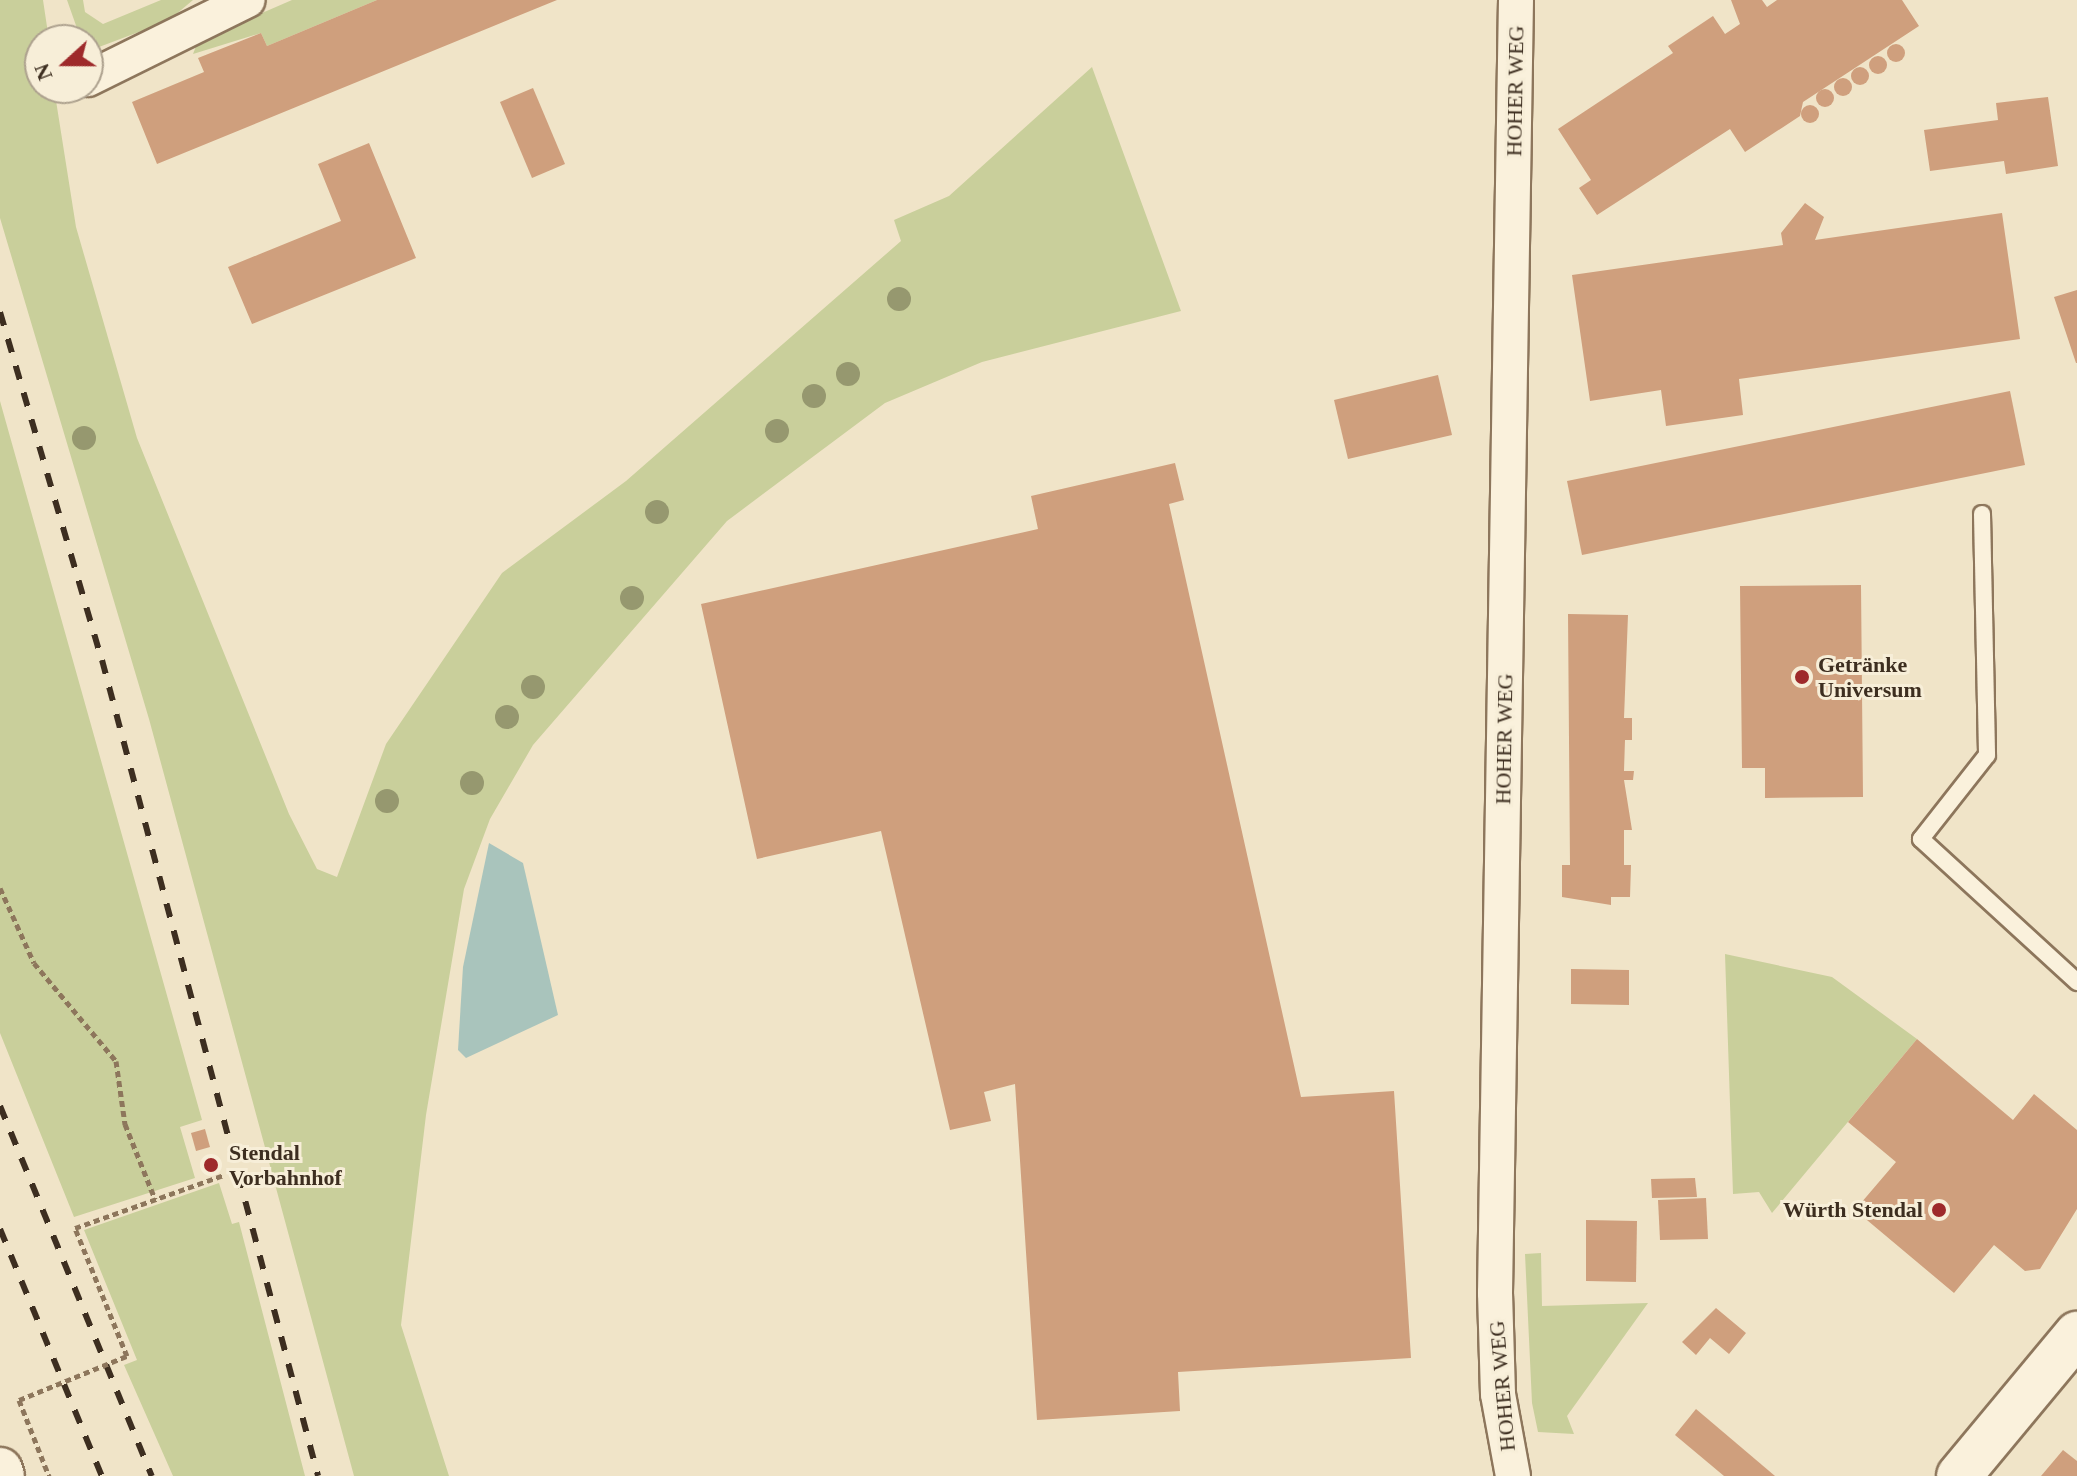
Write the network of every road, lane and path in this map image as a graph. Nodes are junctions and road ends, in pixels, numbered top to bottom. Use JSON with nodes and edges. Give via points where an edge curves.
{"nodes":[{"id":1,"x":248,"y":0,"type":"edge"},
{"id":2,"x":1516,"y":0,"type":"edge"},
{"id":3,"x":104,"y":71,"type":"edge"},
{"id":4,"x":1982,"y":514,"type":"dead end"},
{"id":5,"x":0,"y":888,"type":"edge"},
{"id":6,"x":2077,"y":982,"type":"edge"},
{"id":7,"x":224,"y":1175,"type":"dead end"},
{"id":8,"x":155,"y":1199,"type":"junction"},
{"id":9,"x":2077,"y":1334,"type":"edge"},
{"id":10,"x":49,"y":1476,"type":"edge"},
{"id":11,"x":1513,"y":1476,"type":"edge"},
{"id":12,"x":1959,"y":1476,"type":"edge"}],
"edges":[{"from":1,"to":3,"type":"street"},
{"from":2,"to":11,"type":"street","name":"HOHER WEG","via":[[1495,1293],[1498,1394]]},
{"from":4,"to":6,"type":"lane","via":[[1987,755],[1921,839]]},
{"from":5,"to":8,"type":"path","via":[[34,963],[116,1061],[125,1124]]},
{"from":7,"to":8,"type":"path"},
{"from":8,"to":10,"type":"path","bridge":true,"via":[[75,1228],[127,1356],[19,1400]]},
{"from":9,"to":12,"type":"main road"}]}
